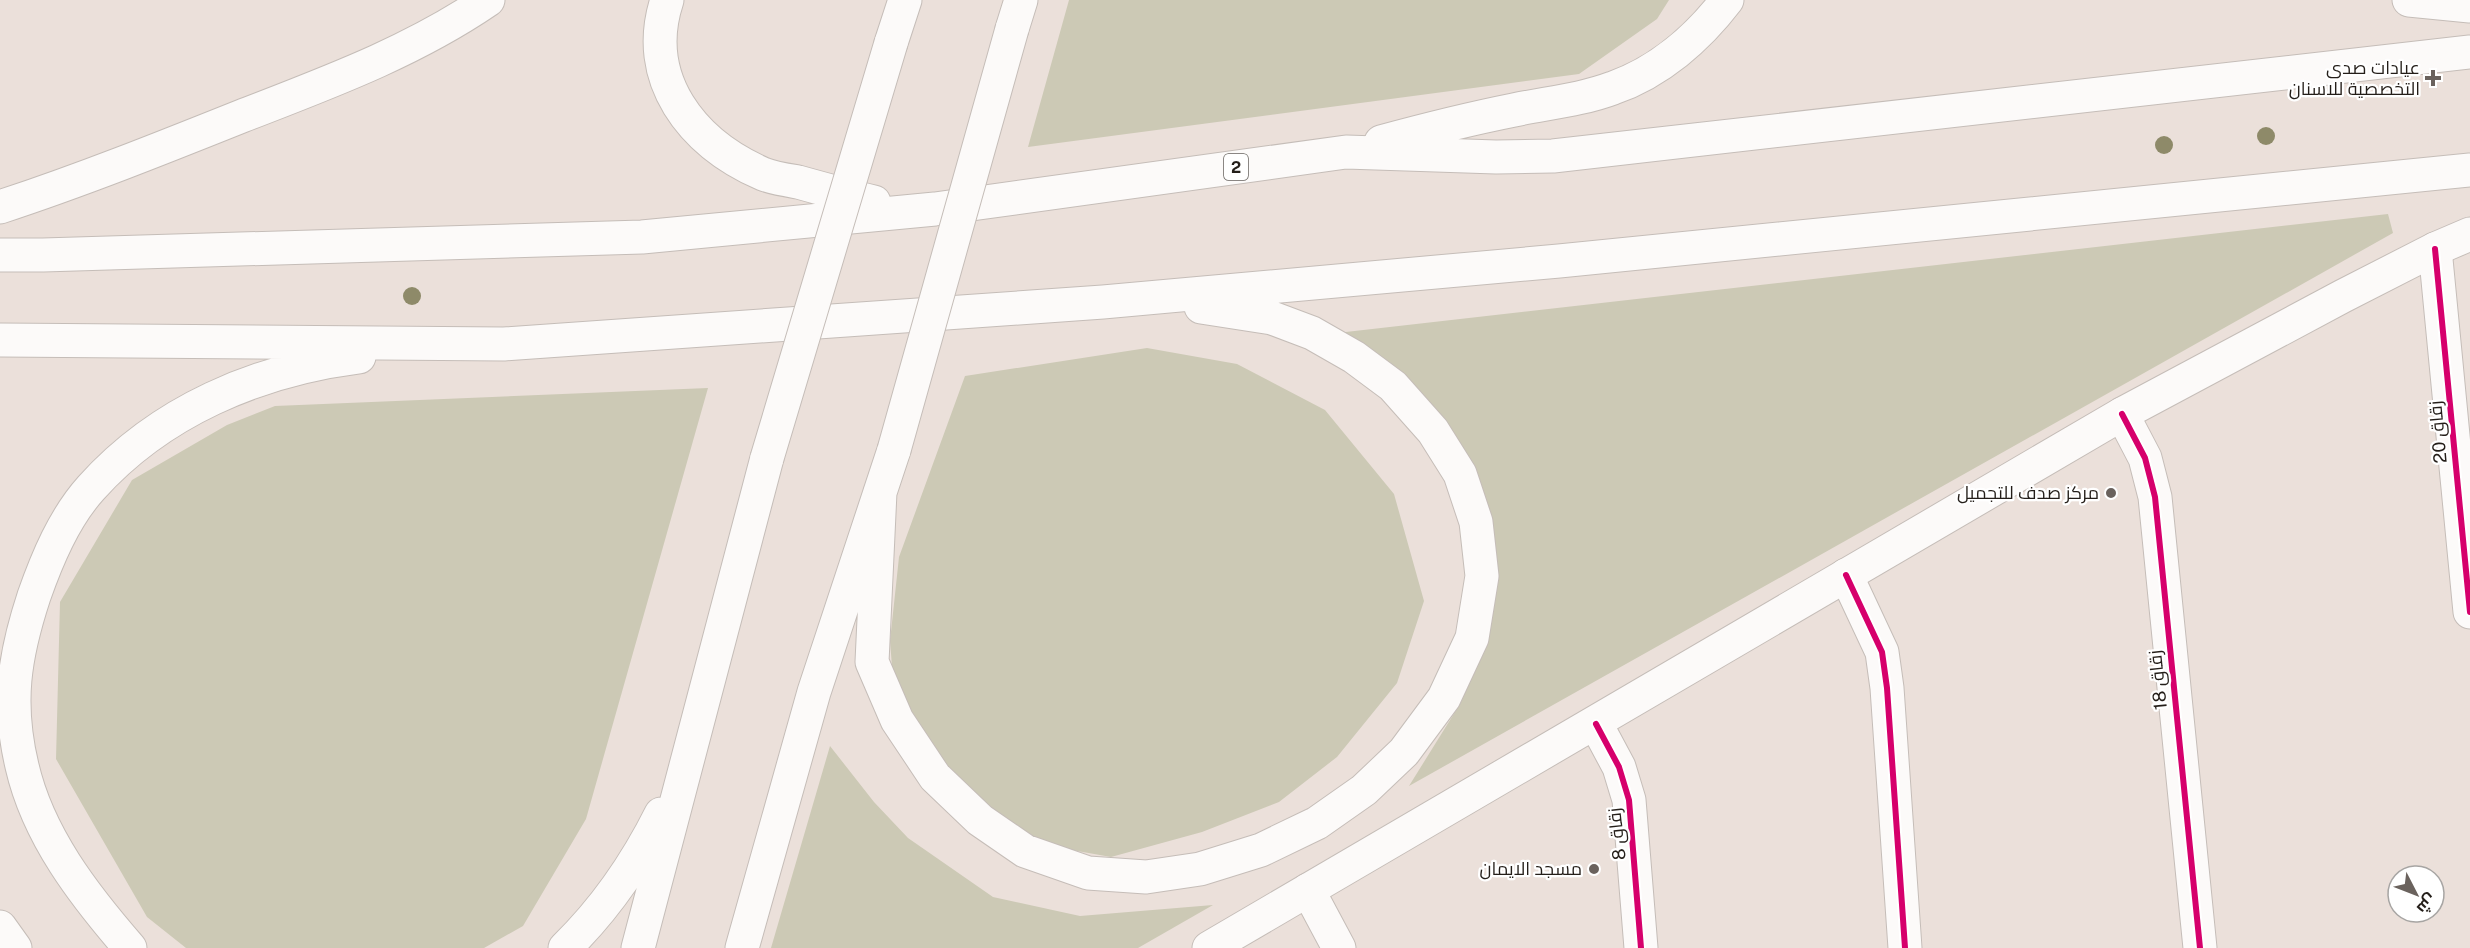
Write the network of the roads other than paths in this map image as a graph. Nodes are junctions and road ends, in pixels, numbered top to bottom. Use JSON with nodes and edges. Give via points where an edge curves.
{"nodes":[{"id":1,"x":488,"y":0,"type":"edge"},
{"id":2,"x":668,"y":0,"type":"edge"},
{"id":3,"x":905,"y":0,"type":"edge"},
{"id":4,"x":1727,"y":0,"type":"edge"},
{"id":5,"x":2409,"y":0,"type":"edge"},
{"id":6,"x":2470,"y":6,"type":"edge"},
{"id":7,"x":1016,"y":15,"type":"edge"},
{"id":8,"x":2470,"y":52,"type":"edge"},
{"id":9,"x":1346,"y":152,"type":"junction"},
{"id":10,"x":2470,"y":170,"type":"edge"},
{"id":11,"x":0,"y":207,"type":"edge"},
{"id":12,"x":935,"y":209,"type":"junction"},
{"id":13,"x":2470,"y":234,"type":"edge"},
{"id":14,"x":2435,"y":249,"type":"junction"},
{"id":15,"x":0,"y":255,"type":"edge"},
{"id":16,"x":1103,"y":302,"type":"junction"},
{"id":17,"x":0,"y":340,"type":"edge"},
{"id":18,"x":504,"y":344,"type":"junction"},
{"id":19,"x":2122,"y":414,"type":"junction"},
{"id":20,"x":880,"y":492,"type":"junction"},
{"id":21,"x":1846,"y":575,"type":"junction"},
{"id":22,"x":2470,"y":612,"type":"edge"},
{"id":23,"x":1596,"y":724,"type":"junction"},
{"id":24,"x":685,"y":767,"type":"junction"},
{"id":25,"x":1308,"y":890,"type":"junction"},
{"id":26,"x":0,"y":927,"type":"edge"},
{"id":27,"x":15,"y":948,"type":"edge"},
{"id":28,"x":130,"y":948,"type":"edge"},
{"id":29,"x":565,"y":948,"type":"edge"},
{"id":30,"x":638,"y":948,"type":"edge"},
{"id":31,"x":741,"y":948,"type":"edge"},
{"id":32,"x":1209,"y":948,"type":"edge"},
{"id":33,"x":1339,"y":948,"type":"edge"},
{"id":34,"x":1641,"y":948,"type":"edge"},
{"id":35,"x":1905,"y":948,"type":"edge"},
{"id":36,"x":2200,"y":948,"type":"edge"}],
"edges":[{"from":1,"to":11,"type":"main road","via":[[436,33],[374,64],[108,169]]},
{"from":2,"to":12,"type":"main road","via":[[660,36],[665,79],[687,118],[734,160],[765,175],[839,194],[887,205]]},
{"from":3,"to":24,"type":"main road","bridge":true,"via":[[767,458]]},
{"from":4,"to":9,"type":"main road","via":[[1713,19],[1678,51],[1643,75],[1612,89],[1463,120]]},
{"from":5,"to":6,"type":"main road"},
{"from":7,"to":20,"type":"main road","bridge":true},
{"from":8,"to":9,"type":"main road","number":"2","via":[[1553,156]]},
{"from":9,"to":12,"type":"main road","number":"2"},
{"from":10,"to":16,"type":"main road","via":[[1571,260]]},
{"from":12,"to":15,"type":"main road","number":"2","via":[[642,237]]},
{"from":13,"to":14,"type":"main road"},
{"from":14,"to":19,"type":"main road"},
{"from":14,"to":22,"type":"main road","name":"زقاق 20"},
{"from":16,"to":18,"type":"main road"},
{"from":16,"to":20,"type":"main road","via":[[1231,310],[1272,318],[1312,333],[1393,386],[1433,430],[1460,474],[1476,522],[1482,576],[1472,638],[1444,698],[1404,752],[1364,790],[1317,823],[1261,850],[1200,869],[1146,877],[1088,873],[1024,851],[980,820],[935,777],[897,720],[872,662]]},
{"from":17,"to":18,"type":"main road"},
{"from":18,"to":28,"type":"main road","via":[[338,360],[283,373],[217,396],[171,420],[126,453],[90,490],[63,528],[42,575],[15,665],[14,711],[22,767],[39,814],[64,864]]},
{"from":19,"to":21,"type":"main road"},
{"from":19,"to":36,"type":"main road","name":"زقاق 18","via":[[2145,458],[2154,497]]},
{"from":20,"to":31,"type":"main road","via":[[814,692]]},
{"from":21,"to":23,"type":"main road"},
{"from":21,"to":35,"type":"main road","via":[[1882,652]]},
{"from":23,"to":25,"type":"main road"},
{"from":23,"to":34,"type":"main road","name":"زقاق 8","via":[[1619,767],[1629,800]]},
{"from":24,"to":29,"type":"main road","via":[[627,874],[591,923]]},
{"from":24,"to":30,"type":"main road"},
{"from":25,"to":32,"type":"main road"},
{"from":25,"to":33,"type":"main road"},
{"from":26,"to":27,"type":"main road"}]}
